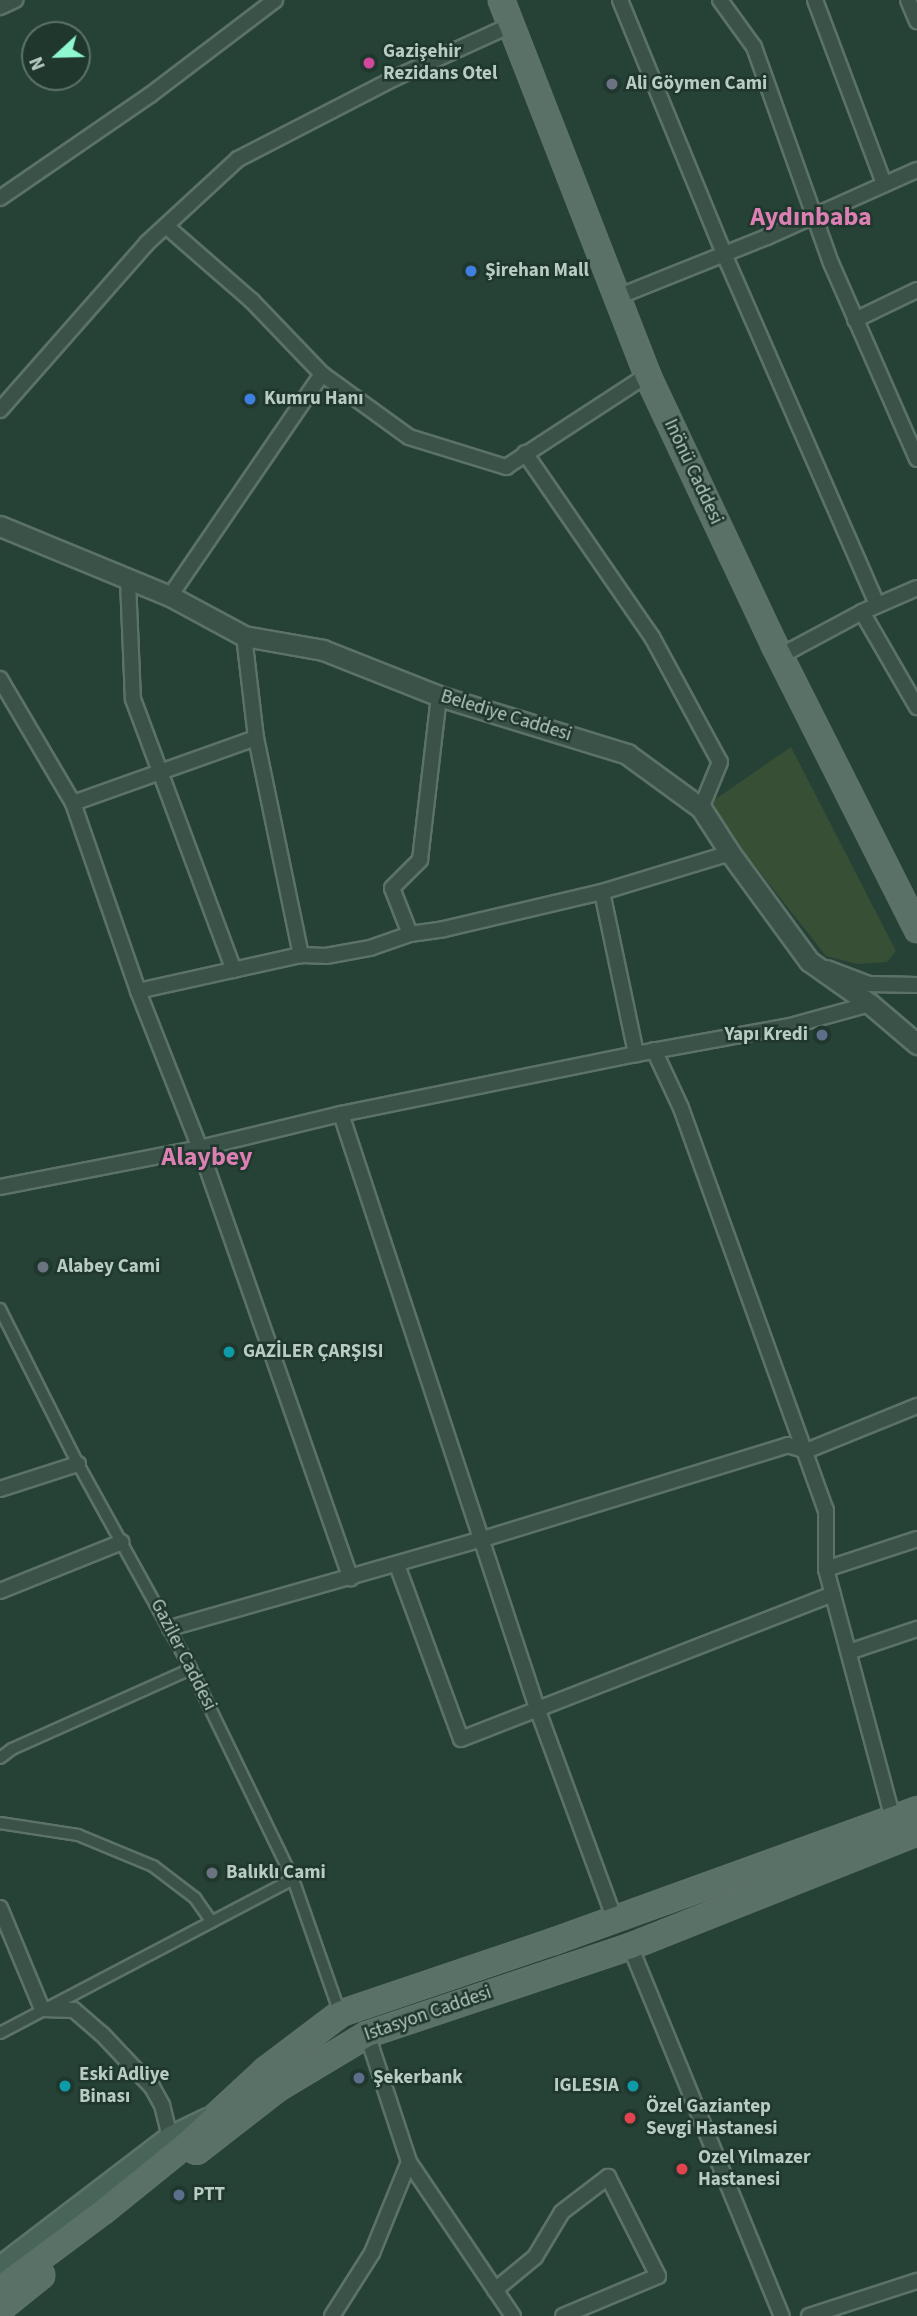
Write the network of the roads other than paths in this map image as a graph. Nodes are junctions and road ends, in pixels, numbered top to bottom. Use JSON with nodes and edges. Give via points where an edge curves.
{"nodes":[{"id":1,"x":15,"y":0,"type":"edge"},
{"id":2,"x":275,"y":0,"type":"edge"},
{"id":3,"x":501,"y":0,"type":"edge"},
{"id":4,"x":620,"y":0,"type":"edge"},
{"id":5,"x":720,"y":0,"type":"edge"},
{"id":6,"x":815,"y":0,"type":"edge"},
{"id":7,"x":908,"y":0,"type":"edge"},
{"id":8,"x":0,"y":6,"type":"edge"},
{"id":9,"x":917,"y":21,"type":"edge"},
{"id":10,"x":511,"y":25,"type":"junction"},
{"id":11,"x":917,"y":170,"type":"edge"},
{"id":12,"x":884,"y":184,"type":"junction"},
{"id":13,"x":0,"y":198,"type":"edge"},
{"id":14,"x":816,"y":215,"type":"junction"},
{"id":15,"x":166,"y":226,"type":"junction"},
{"id":16,"x":724,"y":254,"type":"junction"},
{"id":17,"x":917,"y":290,"type":"edge"},
{"id":18,"x":615,"y":298,"type":"junction"},
{"id":19,"x":855,"y":320,"type":"junction"},
{"id":20,"x":322,"y":374,"type":"junction"},
{"id":21,"x":647,"y":375,"type":"junction"},
{"id":22,"x":0,"y":410,"type":"edge"},
{"id":23,"x":525,"y":453,"type":"junction"},
{"id":24,"x":917,"y":459,"type":"edge"},
{"id":25,"x":0,"y":526,"type":"edge"},
{"id":26,"x":128,"y":581,"type":"junction"},
{"id":27,"x":917,"y":589,"type":"edge"},
{"id":28,"x":170,"y":596,"type":"junction"},
{"id":29,"x":877,"y":605,"type":"junction"},
{"id":30,"x":862,"y":612,"type":"junction"},
{"id":31,"x":244,"y":636,"type":"junction"},
{"id":32,"x":780,"y":656,"type":"junction"},
{"id":33,"x":0,"y":679,"type":"edge"},
{"id":34,"x":439,"y":696,"type":"junction"},
{"id":35,"x":915,"y":699,"type":"edge"},
{"id":36,"x":256,"y":738,"type":"junction"},
{"id":37,"x":161,"y":772,"type":"junction"},
{"id":38,"x":73,"y":803,"type":"junction"},
{"id":39,"x":701,"y":808,"type":"junction"},
{"id":40,"x":730,"y":853,"type":"junction"},
{"id":41,"x":602,"y":892,"type":"junction"},
{"id":42,"x":917,"y":929,"type":"edge"},
{"id":43,"x":410,"y":934,"type":"junction"},
{"id":44,"x":301,"y":955,"type":"junction"},
{"id":45,"x":809,"y":961,"type":"junction"},
{"id":46,"x":234,"y":970,"type":"junction"},
{"id":47,"x":917,"y":985,"type":"edge"},
{"id":48,"x":138,"y":991,"type":"junction"},
{"id":49,"x":870,"y":1004,"type":"junction"},
{"id":50,"x":917,"y":1044,"type":"edge"},
{"id":51,"x":654,"y":1050,"type":"junction"},
{"id":52,"x":636,"y":1054,"type":"junction"},
{"id":53,"x":341,"y":1114,"type":"junction"},
{"id":54,"x":200,"y":1148,"type":"junction"},
{"id":55,"x":0,"y":1187,"type":"edge"},
{"id":56,"x":0,"y":1309,"type":"edge"},
{"id":57,"x":917,"y":1406,"type":"edge"},
{"id":58,"x":806,"y":1451,"type":"junction"},
{"id":59,"x":78,"y":1464,"type":"junction"},
{"id":60,"x":0,"y":1489,"type":"edge"},
{"id":61,"x":484,"y":1539,"type":"junction"},
{"id":62,"x":917,"y":1539,"type":"edge"},
{"id":63,"x":122,"y":1542,"type":"junction"},
{"id":64,"x":397,"y":1565,"type":"junction"},
{"id":65,"x":826,"y":1569,"type":"junction"},
{"id":66,"x":351,"y":1578,"type":"junction"},
{"id":67,"x":0,"y":1591,"type":"edge"},
{"id":68,"x":833,"y":1594,"type":"junction"},
{"id":69,"x":170,"y":1628,"type":"junction"},
{"id":70,"x":917,"y":1629,"type":"edge"},
{"id":71,"x":849,"y":1652,"type":"junction"},
{"id":72,"x":191,"y":1669,"type":"junction"},
{"id":73,"x":537,"y":1708,"type":"junction"},
{"id":74,"x":0,"y":1758,"type":"edge"},
{"id":75,"x":917,"y":1809,"type":"edge"},
{"id":76,"x":893,"y":1819,"type":"junction"},
{"id":77,"x":0,"y":1822,"type":"edge"},
{"id":78,"x":917,"y":1832,"type":"edge"},
{"id":79,"x":293,"y":1880,"type":"junction"},
{"id":80,"x":0,"y":1908,"type":"edge"},
{"id":81,"x":614,"y":1917,"type":"junction"},
{"id":82,"x":212,"y":1922,"type":"junction"},
{"id":83,"x":629,"y":1946,"type":"junction"},
{"id":84,"x":42,"y":2009,"type":"junction"},
{"id":85,"x":340,"y":2013,"type":"junction"},
{"id":86,"x":0,"y":2033,"type":"edge"},
{"id":87,"x":367,"y":2034,"type":"junction"},
{"id":88,"x":215,"y":2115,"type":"junction"},
{"id":89,"x":170,"y":2137,"type":"junction"},
{"id":90,"x":409,"y":2162,"type":"junction"},
{"id":91,"x":0,"y":2267,"type":"edge"},
{"id":92,"x":917,"y":2281,"type":"edge"},
{"id":93,"x":0,"y":2287,"type":"edge"},
{"id":94,"x":495,"y":2290,"type":"junction"},
{"id":95,"x":0,"y":2308,"type":"edge"},
{"id":96,"x":332,"y":2316,"type":"edge"},
{"id":97,"x":513,"y":2316,"type":"edge"},
{"id":98,"x":563,"y":2316,"type":"edge"},
{"id":99,"x":782,"y":2316,"type":"edge"},
{"id":100,"x":810,"y":2316,"type":"edge"}],
"edges":[{"from":1,"to":8,"type":"street"},
{"from":2,"to":13,"type":"street","via":[[150,95]]},
{"from":3,"to":10,"type":"main road","name":"Inönü Caddesi"},
{"from":4,"to":16,"type":"street"},
{"from":5,"to":14,"type":"street","via":[[754,47]]},
{"from":6,"to":12,"type":"street"},
{"from":7,"to":9,"type":"street"},
{"from":10,"to":15,"type":"street","via":[[395,78],[238,159]]},
{"from":10,"to":18,"type":"main road","name":"Inönü Caddesi"},
{"from":11,"to":12,"type":"street"},
{"from":12,"to":14,"type":"street"},
{"from":14,"to":16,"type":"street"},
{"from":14,"to":19,"type":"street"},
{"from":15,"to":20,"type":"street","via":[[252,301]]},
{"from":15,"to":22,"type":"street"},
{"from":16,"to":18,"type":"street"},
{"from":16,"to":29,"type":"street"},
{"from":17,"to":19,"type":"street"},
{"from":18,"to":21,"type":"main road","name":"Inönü Caddesi"},
{"from":19,"to":24,"type":"street"},
{"from":20,"to":23,"type":"street","via":[[409,437],[506,467]]},
{"from":20,"to":28,"type":"street"},
{"from":21,"to":23,"type":"street"},
{"from":21,"to":32,"type":"main road","name":"Inönü Caddesi"},
{"from":23,"to":39,"type":"street","via":[[652,637],[720,762]]},
{"from":25,"to":26,"type":"street","name":"Belediye Caddesi"},
{"from":26,"to":28,"type":"street","name":"Belediye Caddesi"},
{"from":26,"to":37,"type":"street","via":[[133,699]]},
{"from":27,"to":29,"type":"street"},
{"from":28,"to":31,"type":"street","name":"Belediye Caddesi"},
{"from":29,"to":30,"type":"street"},
{"from":30,"to":32,"type":"street"},
{"from":30,"to":35,"type":"street"},
{"from":31,"to":34,"type":"street","name":"Belediye Caddesi","via":[[323,650]]},
{"from":31,"to":36,"type":"street"},
{"from":32,"to":42,"type":"main road","name":"Inönü Caddesi"},
{"from":33,"to":38,"type":"street"},
{"from":34,"to":39,"type":"street","name":"Belediye Caddesi","via":[[627,754]]},
{"from":34,"to":43,"type":"street","via":[[421,860],[392,888]]},
{"from":36,"to":37,"type":"street"},
{"from":36,"to":44,"type":"street"},
{"from":37,"to":38,"type":"street"},
{"from":37,"to":46,"type":"street"},
{"from":38,"to":48,"type":"street"},
{"from":39,"to":40,"type":"street","name":"Belediye Caddesi"},
{"from":40,"to":41,"type":"street"},
{"from":40,"to":45,"type":"street","name":"Belediye Caddesi"},
{"from":41,"to":43,"type":"street"},
{"from":41,"to":52,"type":"street"},
{"from":43,"to":44,"type":"street","via":[[370,948],[326,956]]},
{"from":44,"to":46,"type":"street"},
{"from":45,"to":47,"type":"street","via":[[869,984]]},
{"from":45,"to":49,"type":"street","name":"Belediye Caddesi"},
{"from":46,"to":48,"type":"street"},
{"from":48,"to":54,"type":"street"},
{"from":49,"to":50,"type":"street","name":"Belediye Caddesi"},
{"from":49,"to":51,"type":"street","via":[[790,1026]]},
{"from":51,"to":52,"type":"street"},
{"from":51,"to":58,"type":"street","via":[[681,1108]]},
{"from":52,"to":53,"type":"street"},
{"from":53,"to":54,"type":"street"},
{"from":53,"to":61,"type":"street"},
{"from":54,"to":55,"type":"street"},
{"from":54,"to":66,"type":"street"},
{"from":56,"to":59,"type":"street","name":"Gaziler Caddesi"},
{"from":57,"to":58,"type":"street"},
{"from":58,"to":61,"type":"street","via":[[788,1446]]},
{"from":58,"to":65,"type":"street","via":[[826,1510]]},
{"from":59,"to":60,"type":"street"},
{"from":59,"to":63,"type":"street","name":"Gaziler Caddesi"},
{"from":61,"to":64,"type":"street"},
{"from":61,"to":73,"type":"street"},
{"from":62,"to":65,"type":"street"},
{"from":63,"to":67,"type":"street"},
{"from":63,"to":69,"type":"street","name":"Gaziler Caddesi"},
{"from":64,"to":66,"type":"street"},
{"from":64,"to":73,"type":"street","via":[[461,1740]]},
{"from":65,"to":68,"type":"street"},
{"from":66,"to":69,"type":"street"},
{"from":68,"to":71,"type":"street"},
{"from":68,"to":73,"type":"street"},
{"from":69,"to":72,"type":"street","name":"Gaziler Caddesi"},
{"from":70,"to":71,"type":"street"},
{"from":71,"to":76,"type":"street"},
{"from":72,"to":74,"type":"street"},
{"from":72,"to":79,"type":"street","name":"Gaziler Caddesi"},
{"from":73,"to":81,"type":"street"},
{"from":75,"to":76,"type":"main road"},
{"from":76,"to":81,"type":"main road"},
{"from":77,"to":82,"type":"street","via":[[78,1835],[153,1866],[195,1898]]},
{"from":78,"to":83,"type":"main road","name":"Istasyon Caddesi"},
{"from":79,"to":82,"type":"street"},
{"from":79,"to":85,"type":"street","name":"Gaziler Caddesi"},
{"from":80,"to":84,"type":"street"},
{"from":81,"to":85,"type":"main road"},
{"from":82,"to":84,"type":"street"},
{"from":83,"to":87,"type":"main road","name":"Istasyon Caddesi"},
{"from":83,"to":99,"type":"street"},
{"from":84,"to":86,"type":"street"},
{"from":84,"to":89,"type":"street","via":[[74,2010],[102,2034],[152,2087]]},
{"from":85,"to":88,"type":"main road"},
{"from":87,"to":90,"type":"street"},
{"from":87,"to":95,"type":"main road","name":"Istasyon Caddesi","via":[[278,2088]]},
{"from":88,"to":89,"type":"main road"},
{"from":88,"to":93,"type":"main road","via":[[102,2211]]},
{"from":89,"to":91,"type":"main road"},
{"from":90,"to":94,"type":"street"},
{"from":90,"to":96,"type":"street","via":[[372,2253]]},
{"from":92,"to":100,"type":"street"},
{"from":94,"to":97,"type":"street"},
{"from":94,"to":98,"type":"street","via":[[535,2257],[562,2212],[608,2177],[658,2276]]}]}
